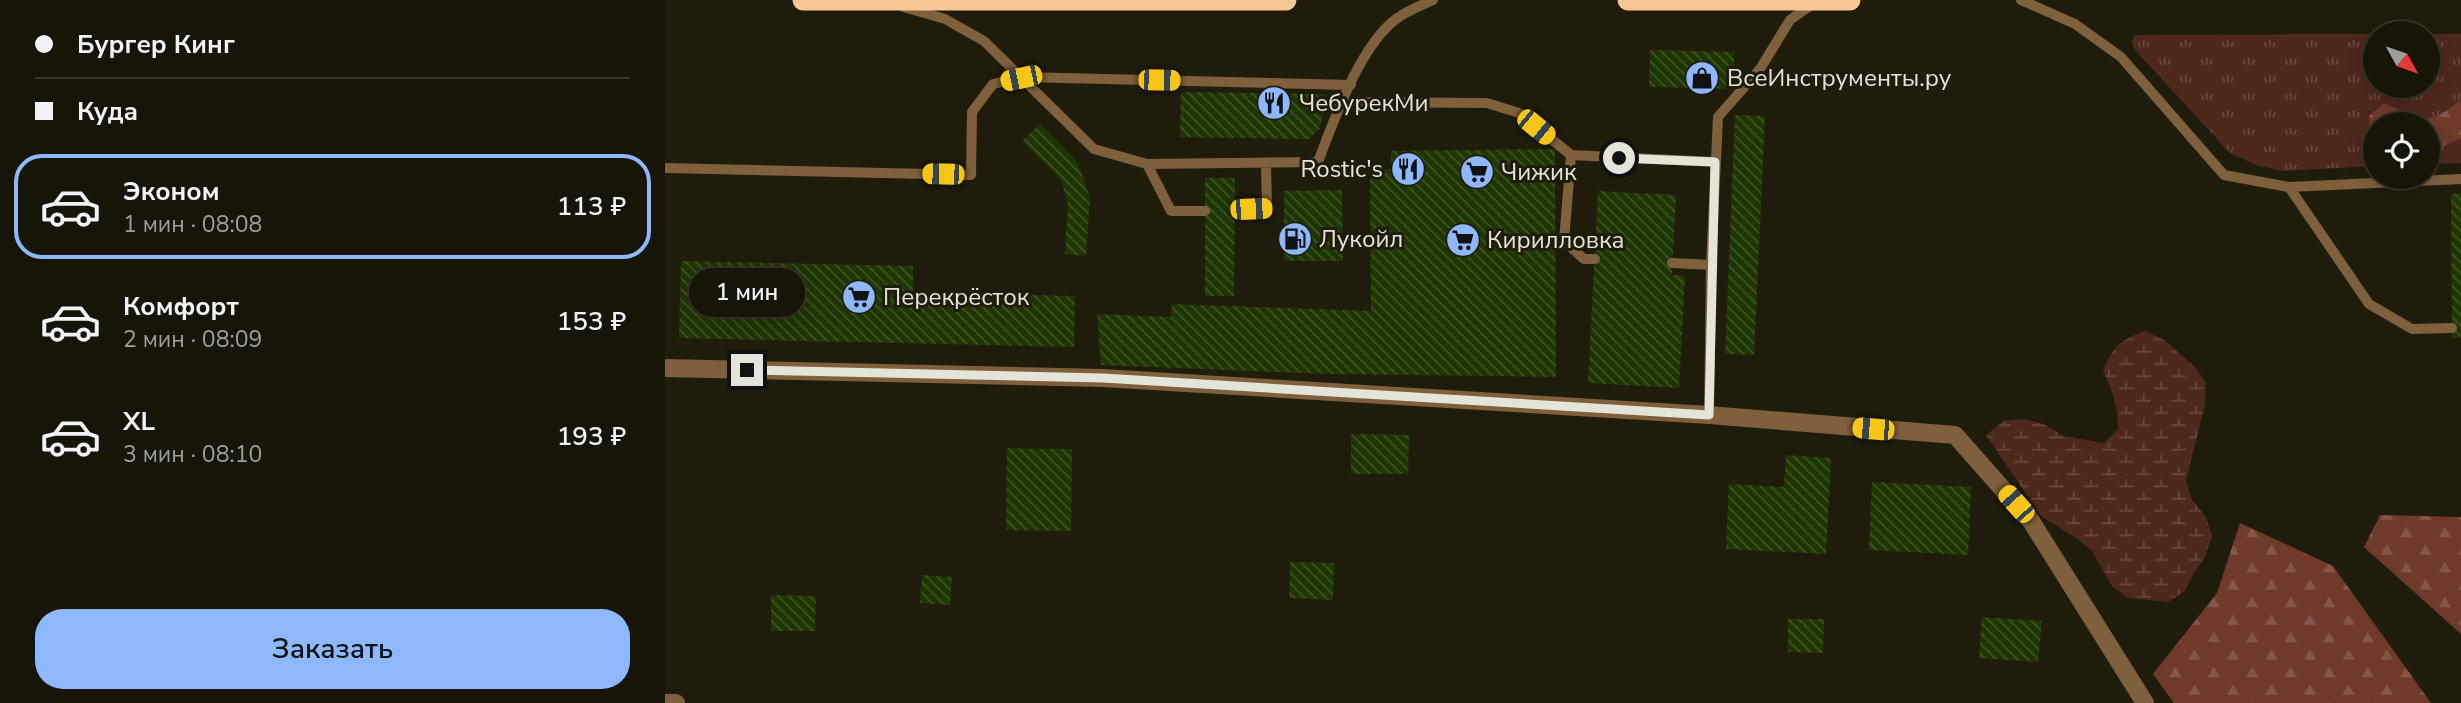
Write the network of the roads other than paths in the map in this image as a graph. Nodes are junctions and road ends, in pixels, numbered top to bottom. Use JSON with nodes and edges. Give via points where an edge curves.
{"nodes":[{"id":1,"x":803,"y":0,"type":"edge"},
{"id":2,"x":1286,"y":0,"type":"edge"},
{"id":3,"x":1433,"y":0,"type":"edge"},
{"id":4,"x":1628,"y":0,"type":"edge"},
{"id":5,"x":1850,"y":0,"type":"edge"},
{"id":6,"x":2021,"y":0,"type":"edge"},
{"id":7,"x":881,"y":1,"type":"edge"},
{"id":8,"x":1818,"y":1,"type":"edge"},
{"id":9,"x":1021,"y":78,"type":"junction"},
{"id":10,"x":1351,"y":85,"type":"junction"},
{"id":11,"x":1343,"y":102,"type":"junction"},
{"id":12,"x":1571,"y":155,"type":"junction"},
{"id":13,"x":1715,"y":162,"type":"junction"},
{"id":14,"x":1147,"y":164,"type":"junction"},
{"id":15,"x":1266,"y":164,"type":"junction"},
{"id":16,"x":665,"y":168,"type":"edge"},
{"id":17,"x":2461,"y":179,"type":"edge"},
{"id":18,"x":2289,"y":187,"type":"junction"},
{"id":19,"x":1235,"y":209,"type":"dead end"},
{"id":20,"x":1205,"y":211,"type":"dead end"},
{"id":21,"x":1595,"y":259,"type":"dead end"},
{"id":22,"x":1672,"y":263,"type":"dead end"},
{"id":23,"x":1711,"y":265,"type":"junction"},
{"id":24,"x":2452,"y":328,"type":"dead end"},
{"id":25,"x":665,"y":368,"type":"edge"},
{"id":26,"x":1709,"y":415,"type":"junction"},
{"id":27,"x":665,"y":703,"type":"edge"},
{"id":28,"x":676,"y":703,"type":"edge"},
{"id":29,"x":2145,"y":703,"type":"edge"}],
"edges":[{"from":1,"to":7,"type":"highway"},
{"from":2,"to":7,"type":"highway"},
{"from":3,"to":10,"type":"lane","via":[[1397,17],[1367,50]]},
{"from":4,"to":8,"type":"highway"},
{"from":5,"to":8,"type":"highway"},
{"from":6,"to":18,"type":"lane","via":[[2075,24],[2121,57],[2224,175]]},
{"from":7,"to":9,"type":"lane","via":[[945,19],[984,41]]},
{"from":8,"to":13,"type":"lane","via":[[1790,20],[1760,69],[1718,117]]},
{"from":9,"to":10,"type":"lane"},
{"from":9,"to":14,"type":"lane","via":[[1094,149]]},
{"from":9,"to":16,"type":"lane","via":[[993,84],[972,112],[971,175]]},
{"from":10,"to":11,"type":"lane"},
{"from":11,"to":12,"type":"lane","via":[[1487,103],[1519,113]]},
{"from":11,"to":15,"type":"lane","via":[[1318,162]]},
{"from":12,"to":13,"type":"lane"},
{"from":12,"to":21,"type":"lane","via":[[1564,241],[1584,259]]},
{"from":13,"to":23,"type":"lane"},
{"from":14,"to":15,"type":"lane"},
{"from":14,"to":20,"type":"lane","via":[[1171,211]]},
{"from":15,"to":19,"type":"lane","via":[[1267,208]]},
{"from":17,"to":18,"type":"lane"},
{"from":18,"to":24,"type":"lane","via":[[2369,304],[2412,329]]},
{"from":22,"to":23,"type":"lane"},
{"from":23,"to":26,"type":"lane"},
{"from":25,"to":26,"type":"street","via":[[1103,378]]},
{"from":26,"to":29,"type":"street","via":[[1955,435],[2031,521]]},
{"from":27,"to":28,"type":"street"}]}
